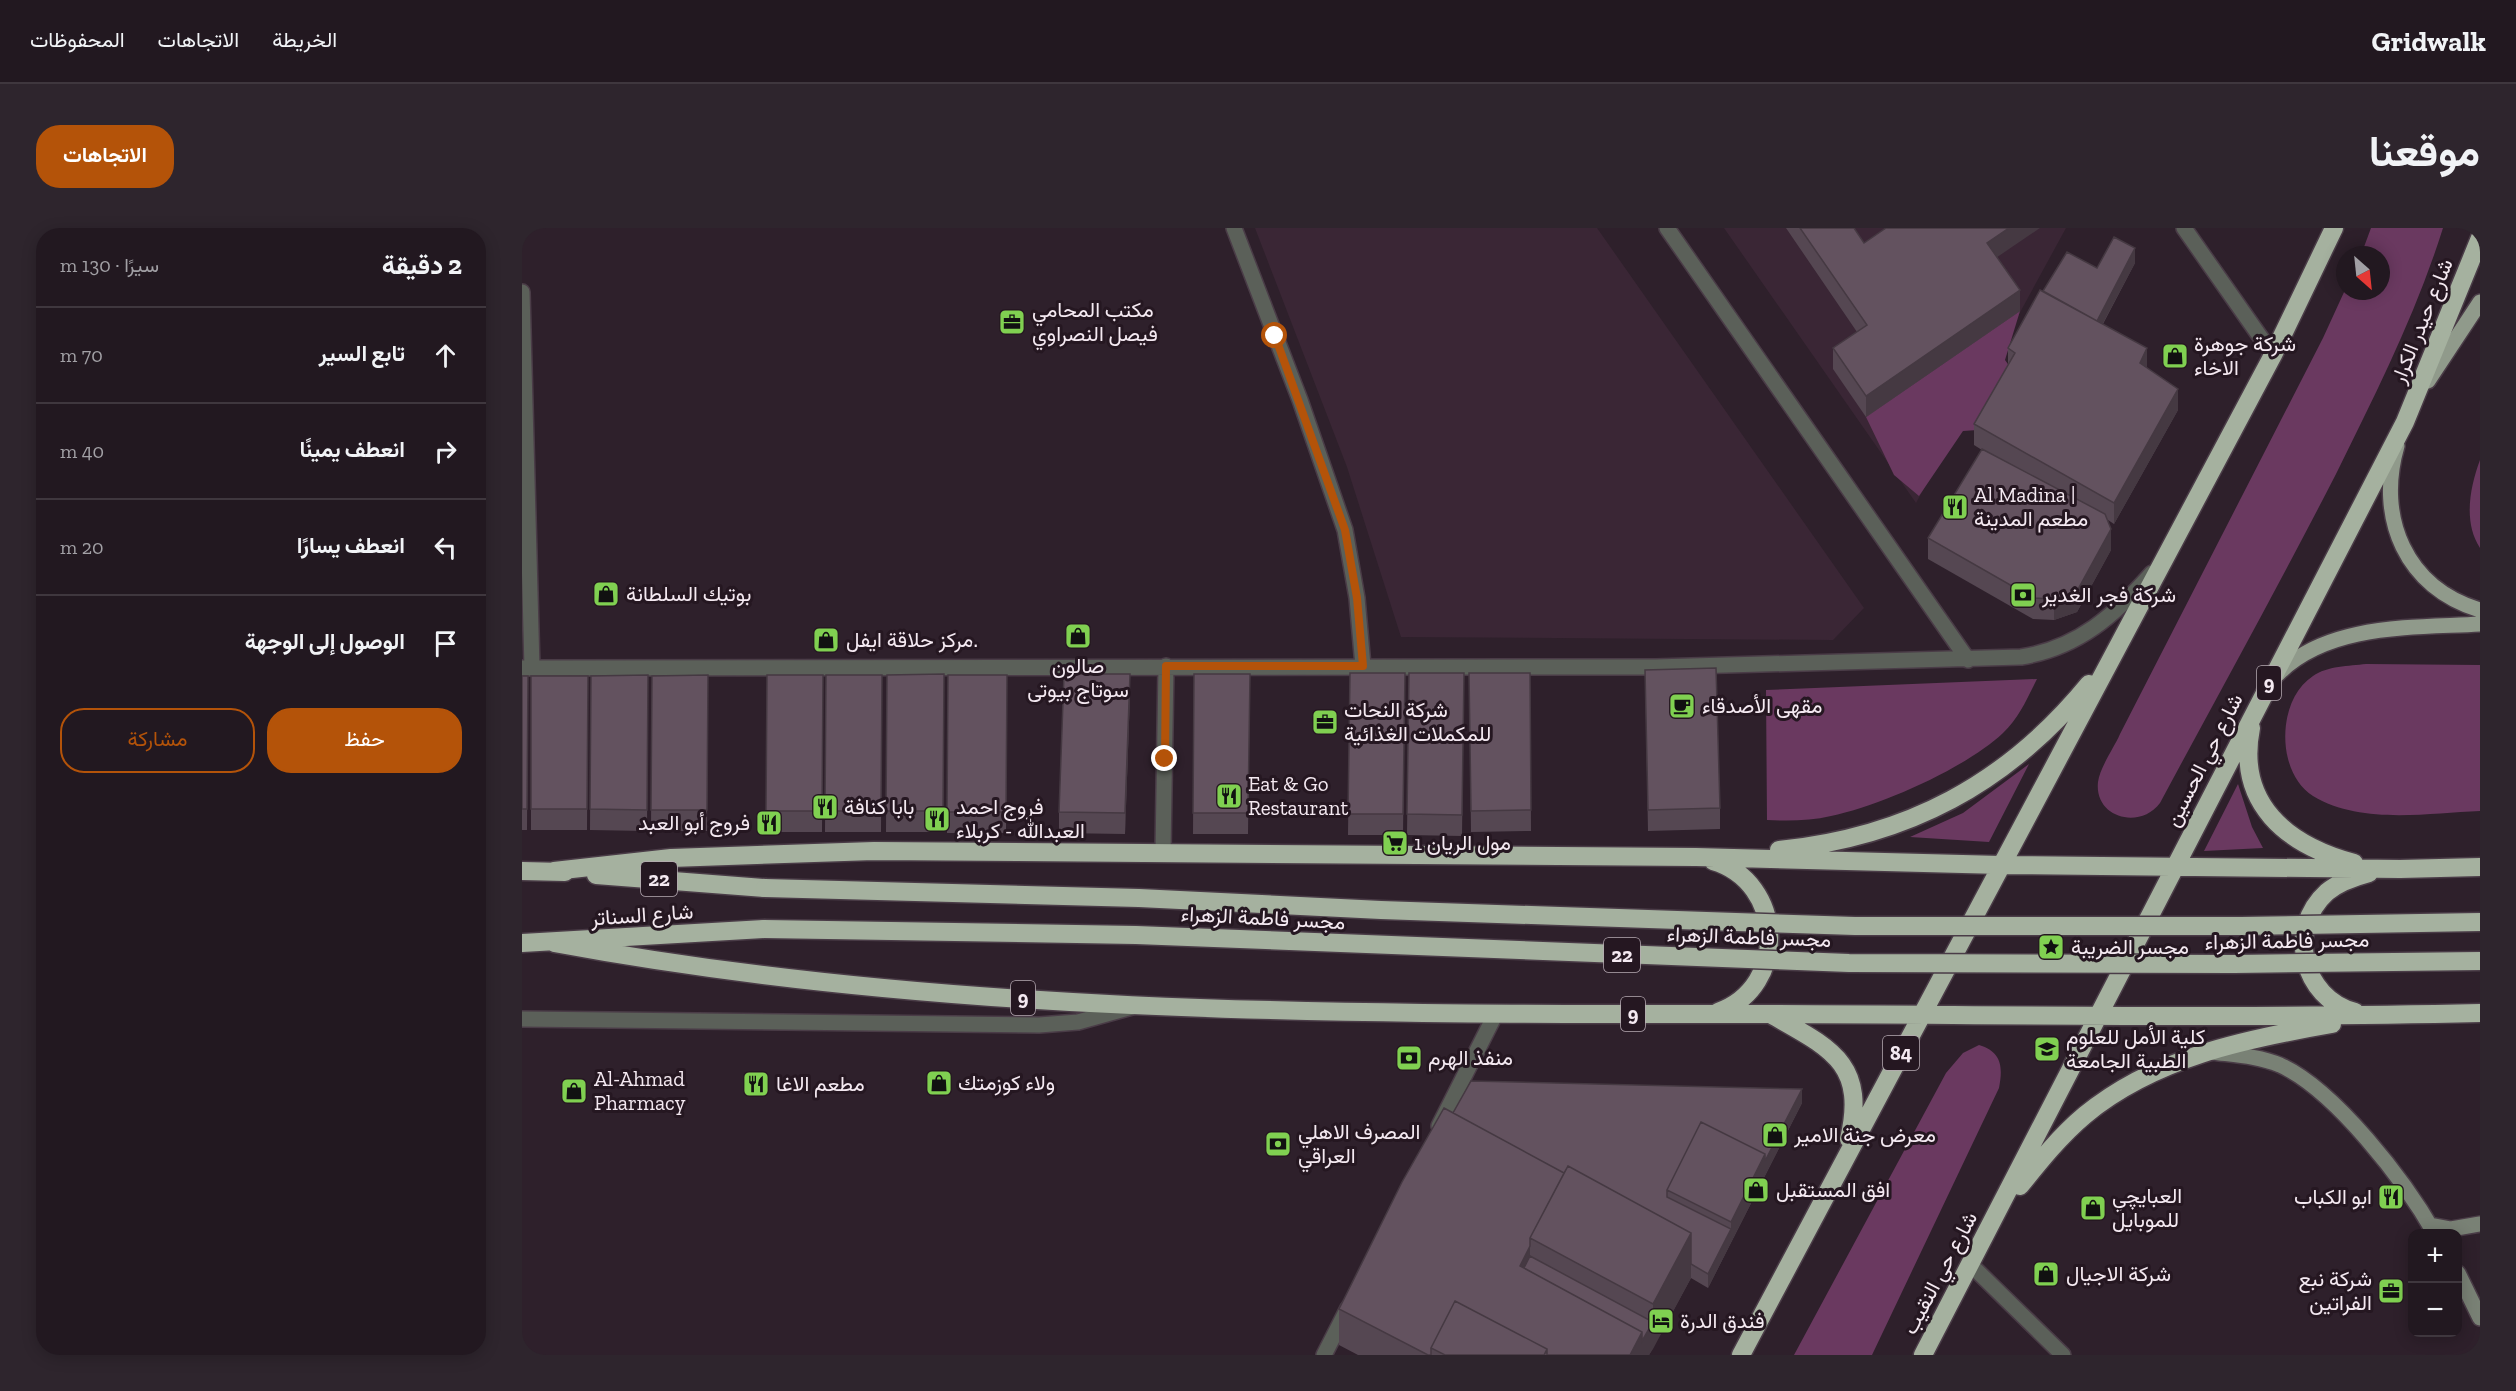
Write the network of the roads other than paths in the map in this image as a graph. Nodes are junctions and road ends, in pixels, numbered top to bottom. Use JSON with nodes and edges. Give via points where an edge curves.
{"nodes":[{"id":1,"x":1234,"y":228,"type":"edge"},
{"id":2,"x":1667,"y":228,"type":"edge"},
{"id":3,"x":2184,"y":228,"type":"edge"},
{"id":4,"x":2334,"y":228,"type":"edge"},
{"id":5,"x":2480,"y":238,"type":"edge"},
{"id":6,"x":522,"y":292,"type":"edge"},
{"id":7,"x":2480,"y":302,"type":"edge"},
{"id":8,"x":2273,"y":355,"type":"junction"},
{"id":9,"x":2405,"y":422,"type":"junction"},
{"id":10,"x":2163,"y":561,"type":"junction"},
{"id":11,"x":2480,"y":610,"type":"edge"},
{"id":12,"x":2480,"y":624,"type":"edge"},
{"id":13,"x":2114,"y":652,"type":"junction"},
{"id":14,"x":1968,"y":660,"type":"junction"},
{"id":15,"x":1166,"y":666,"type":"junction"},
{"id":16,"x":1363,"y":666,"type":"junction"},
{"id":17,"x":527,"y":668,"type":"edge"},
{"id":18,"x":2262,"y":696,"type":"junction"},
{"id":19,"x":1163,"y":852,"type":"junction"},
{"id":20,"x":1696,"y":857,"type":"junction"},
{"id":21,"x":2001,"y":865,"type":"junction"},
{"id":22,"x":2175,"y":866,"type":"junction"},
{"id":23,"x":2480,"y":867,"type":"edge"},
{"id":24,"x":2400,"y":869,"type":"junction"},
{"id":25,"x":522,"y":871,"type":"edge"},
{"id":26,"x":554,"y":871,"type":"junction"},
{"id":27,"x":765,"y":888,"type":"joint"},
{"id":28,"x":2480,"y":922,"type":"edge"},
{"id":29,"x":764,"y":929,"type":"joint"},
{"id":30,"x":522,"y":943,"type":"edge"},
{"id":31,"x":554,"y":943,"type":"junction"},
{"id":32,"x":2480,"y":961,"type":"edge"},
{"id":33,"x":1137,"y":1005,"type":"junction"},
{"id":34,"x":2480,"y":1012,"type":"edge"},
{"id":35,"x":1496,"y":1014,"type":"junction"},
{"id":36,"x":1695,"y":1014,"type":"junction"},
{"id":37,"x":1771,"y":1014,"type":"junction"},
{"id":38,"x":2382,"y":1015,"type":"junction"},
{"id":39,"x":1921,"y":1016,"type":"junction"},
{"id":40,"x":2098,"y":1016,"type":"junction"},
{"id":41,"x":522,"y":1019,"type":"edge"},
{"id":42,"x":2209,"y":1052,"type":"junction"},
{"id":43,"x":1435,"y":1136,"type":"edge"},
{"id":44,"x":1843,"y":1164,"type":"junction"},
{"id":45,"x":1997,"y":1212,"type":"junction"},
{"id":46,"x":2480,"y":1224,"type":"edge"},
{"id":47,"x":2433,"y":1229,"type":"edge"},
{"id":48,"x":2451,"y":1229,"type":"edge"},
{"id":49,"x":1970,"y":1264,"type":"junction"},
{"id":50,"x":2462,"y":1282,"type":"edge"},
{"id":51,"x":1356,"y":1292,"type":"edge"},
{"id":52,"x":2478,"y":1310,"type":"edge"},
{"id":53,"x":1324,"y":1355,"type":"edge"},
{"id":54,"x":1740,"y":1355,"type":"edge"},
{"id":55,"x":1923,"y":1355,"type":"edge"},
{"id":56,"x":2063,"y":1355,"type":"edge"}],
"edges":[{"from":1,"to":16,"type":"street","via":[[1345,530]]},
{"from":2,"to":14,"type":"street"},
{"from":3,"to":8,"type":"street"},
{"from":4,"to":8,"type":"highway"},
{"from":5,"to":9,"type":"highway","name":"شارع حيدر الكرار","number":"9"},
{"from":6,"to":17,"type":"street"},
{"from":7,"to":9,"type":"main road","name":"شارع حي الحسين"},
{"from":8,"to":10,"type":"highway"},
{"from":9,"to":11,"type":"main road","via":[[2390,484],[2392,517],[2399,542],[2417,569],[2441,593]]},
{"from":9,"to":18,"type":"highway","name":"شارع حي الحسين","number":"9"},
{"from":10,"to":13,"type":"highway"},
{"from":10,"to":14,"type":"street","via":[[2122,605],[2078,639],[2039,654]]},
{"from":12,"to":18,"type":"main road","via":[[2346,637],[2304,652],[2282,670]]},
{"from":13,"to":20,"type":"highway","via":[[2069,708],[2030,747],[1998,772],[1935,809],[1840,842]]},
{"from":13,"to":21,"type":"highway"},
{"from":14,"to":16,"type":"street","via":[[1655,667]]},
{"from":15,"to":16,"type":"street"},
{"from":15,"to":17,"type":"street"},
{"from":15,"to":19,"type":"street"},
{"from":18,"to":22,"type":"highway","name":"شارع حي الحسين","number":"9"},
{"from":18,"to":24,"type":"highway","via":[[2247,748],[2254,792],[2266,811],[2302,842],[2325,853],[2365,866]]},
{"from":19,"to":20,"type":"highway"},
{"from":19,"to":26,"type":"highway","via":[[770,853],[671,858]]},
{"from":20,"to":21,"type":"highway"},
{"from":20,"to":36,"type":"highway","via":[[1716,861],[1749,884],[1761,900],[1771,938],[1768,958],[1749,994],[1718,1012]]},
{"from":21,"to":22,"type":"highway"},
{"from":21,"to":39,"type":"highway","number":"84"},
{"from":22,"to":24,"type":"highway"},
{"from":22,"to":40,"type":"highway","name":"شارع حي الحسين","number":"9"},
{"from":23,"to":24,"type":"highway"},
{"from":24,"to":38,"type":"highway","via":[[2340,883],[2316,904],[2304,934],[2306,966],[2323,994],[2350,1011]]},
{"from":25,"to":26,"type":"highway","name":"شارع السناتر"},
{"from":26,"to":27,"type":"highway","name":"شارع السناتر","number":"22"},
{"from":27,"to":28,"type":"highway","name":"مجسر فاطمة الزهراء","number":"22","bridge":true,"via":[[1139,898],[1855,926]]},
{"from":29,"to":31,"type":"highway","name":"شارع السناتر","number":"22"},
{"from":29,"to":32,"type":"highway","name":"مجسر فاطمة الزهراء","number":"22","bridge":true,"via":[[1136,935],[1849,963]]},
{"from":30,"to":31,"type":"highway","name":"شارع السناتر","number":"9"},
{"from":31,"to":33,"type":"highway","number":"9","via":[[735,974]]},
{"from":33,"to":35,"type":"highway","number":"9"},
{"from":33,"to":41,"type":"street","via":[[1096,1018],[1039,1025]]},
{"from":34,"to":38,"type":"highway"},
{"from":35,"to":36,"type":"highway","number":"9"},
{"from":35,"to":43,"type":"street"},
{"from":36,"to":37,"type":"highway","number":"9"},
{"from":37,"to":39,"type":"highway","number":"9"},
{"from":37,"to":44,"type":"highway","via":[[1825,1045],[1848,1074],[1855,1108]]},
{"from":38,"to":40,"type":"highway"},
{"from":38,"to":42,"type":"highway"},
{"from":39,"to":40,"type":"highway","number":"9"},
{"from":39,"to":44,"type":"highway","number":"84"},
{"from":40,"to":45,"type":"highway","name":"شارع حي الحسين"},
{"from":42,"to":45,"type":"highway","via":[[2149,1074],[2098,1105],[2053,1146]]},
{"from":42,"to":47,"type":"main road","via":[[2274,1063],[2294,1072],[2321,1093],[2370,1145]]},
{"from":44,"to":54,"type":"highway","number":"84"},
{"from":45,"to":49,"type":"highway","name":"شارع حي النقيب"},
{"from":46,"to":48,"type":"main road"},
{"from":49,"to":55,"type":"highway","name":"شارع حي النقيب"},
{"from":49,"to":56,"type":"street"},
{"from":50,"to":52,"type":"main road"},
{"from":51,"to":53,"type":"street"}]}
